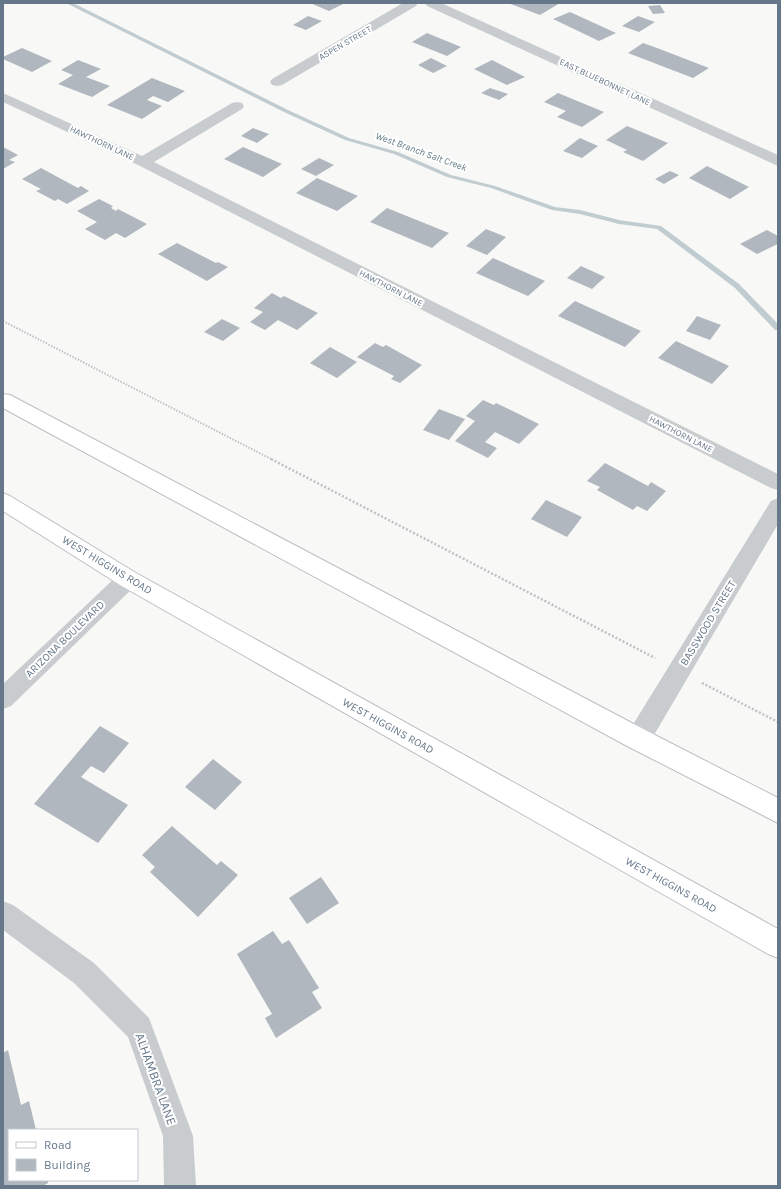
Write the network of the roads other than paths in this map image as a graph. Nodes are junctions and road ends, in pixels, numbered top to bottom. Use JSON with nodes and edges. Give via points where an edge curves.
{"nodes":[{"id":1,"x":412,"y":3,"type":"edge"},
{"id":2,"x":431,"y":3,"type":"edge"},
{"id":3,"x":277,"y":82,"type":"dead end"},
{"id":4,"x":3,"y":97,"type":"edge"},
{"id":5,"x":237,"y":106,"type":"dead end"},
{"id":6,"x":778,"y":161,"type":"edge"},
{"id":7,"x":143,"y":162,"type":"junction"},
{"id":8,"x":3,"y":400,"type":"edge"},
{"id":9,"x":778,"y":483,"type":"edge"},
{"id":10,"x":3,"y":501,"type":"edge"},
{"id":11,"x":778,"y":506,"type":"edge"},
{"id":12,"x":128,"y":579,"type":"junction"},
{"id":13,"x":3,"y":699,"type":"edge"},
{"id":14,"x":638,"y":739,"type":"junction"},
{"id":15,"x":778,"y":811,"type":"edge"},
{"id":16,"x":3,"y":914,"type":"edge"},
{"id":17,"x":778,"y":944,"type":"edge"},
{"id":18,"x":180,"y":1186,"type":"edge"}],
"edges":[{"from":1,"to":3,"type":"street","name":"ASPEN STREET"},
{"from":2,"to":6,"type":"street","name":"EAST BLUEBONNET LANE"},
{"from":4,"to":7,"type":"street","name":"HAWTHORN LANE"},
{"from":5,"to":7,"type":"street"},
{"from":7,"to":9,"type":"street","name":"HAWTHORN LANE"},
{"from":8,"to":14,"type":"main road"},
{"from":10,"to":12,"type":"main road","name":"WEST HIGGINS ROAD"},
{"from":11,"to":14,"type":"street","name":"BASSWOOD STREET"},
{"from":12,"to":13,"type":"street","name":"ARIZONA BOULEVARD"},
{"from":12,"to":17,"type":"main road","name":"WEST HIGGINS ROAD"},
{"from":14,"to":15,"type":"main road"},
{"from":16,"to":18,"type":"street","name":"ALHAMBRA LANE","via":[[84,973],[139,1028],[178,1136]]}]}
